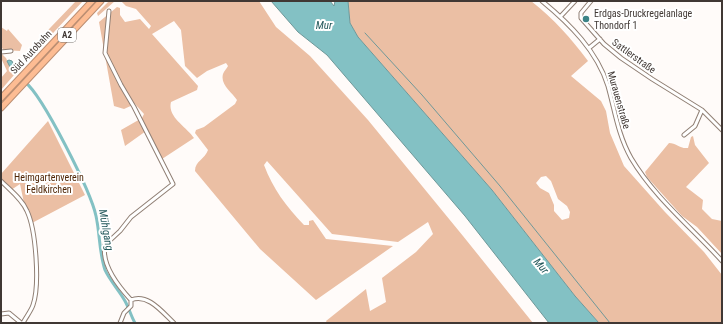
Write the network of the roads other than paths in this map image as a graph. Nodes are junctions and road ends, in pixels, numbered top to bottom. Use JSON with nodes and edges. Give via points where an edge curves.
{"nodes":[{"id":1,"x":92,"y":1,"type":"edge"},
{"id":2,"x":101,"y":1,"type":"edge"},
{"id":3,"x":542,"y":1,"type":"edge"},
{"id":4,"x":575,"y":1,"type":"edge"},
{"id":5,"x":591,"y":1,"type":"edge"},
{"id":6,"x":109,"y":11,"type":"dead end"},
{"id":7,"x":560,"y":17,"type":"junction"},
{"id":8,"x":600,"y":39,"type":"junction"},
{"id":9,"x":589,"y":48,"type":"junction"},
{"id":10,"x":11,"y":51,"type":"dead end"},
{"id":11,"x":1,"y":52,"type":"edge"},
{"id":12,"x":1,"y":98,"type":"edge"},
{"id":13,"x":1,"y":108,"type":"edge"},
{"id":14,"x":702,"y":110,"type":"junction"},
{"id":15,"x":722,"y":130,"type":"edge"},
{"id":16,"x":684,"y":135,"type":"dead end"},
{"id":17,"x":1,"y":181,"type":"edge"},
{"id":18,"x":722,"y":261,"type":"edge"},
{"id":19,"x":131,"y":300,"type":"junction"},
{"id":20,"x":1,"y":314,"type":"edge"},
{"id":21,"x":22,"y":323,"type":"edge"},
{"id":22,"x":120,"y":323,"type":"edge"},
{"id":23,"x":174,"y":323,"type":"edge"}],
"edges":[{"from":1,"to":12,"type":"highway","name":"Süd Autobahn","number":"A2"},
{"from":2,"to":13,"type":"highway","name":"Süd Autobahn","number":"A2"},
{"from":3,"to":7,"type":"street","name":"Murauenstraße"},
{"from":4,"to":7,"type":"street"},
{"from":5,"to":8,"type":"street","name":"Sattlerstraße","via":[[580,18]]},
{"from":6,"to":19,"type":"street","via":[[105,53],[173,184],[131,217],[105,246],[104,253],[110,270]]},
{"from":7,"to":9,"type":"street","name":"Murauenstraße"},
{"from":8,"to":9,"type":"street"},
{"from":8,"to":14,"type":"street","name":"Sattlerstraße","via":[[652,79]]},
{"from":9,"to":18,"type":"street","name":"Murauenstraße","via":[[605,76],[617,126],[634,163],[657,192]]},
{"from":10,"to":11,"type":"street"},
{"from":14,"to":15,"type":"street","name":"Sattlerstraße"},
{"from":14,"to":16,"type":"street","via":[[695,126]]},
{"from":17,"to":21,"type":"street","via":[[27,210],[35,247],[35,299]]},
{"from":19,"to":22,"type":"street","via":[[132,304],[122,315]]},
{"from":19,"to":23,"type":"street","via":[[146,300]]},
{"from":20,"to":21,"type":"street","via":[[8,313]]}]}
